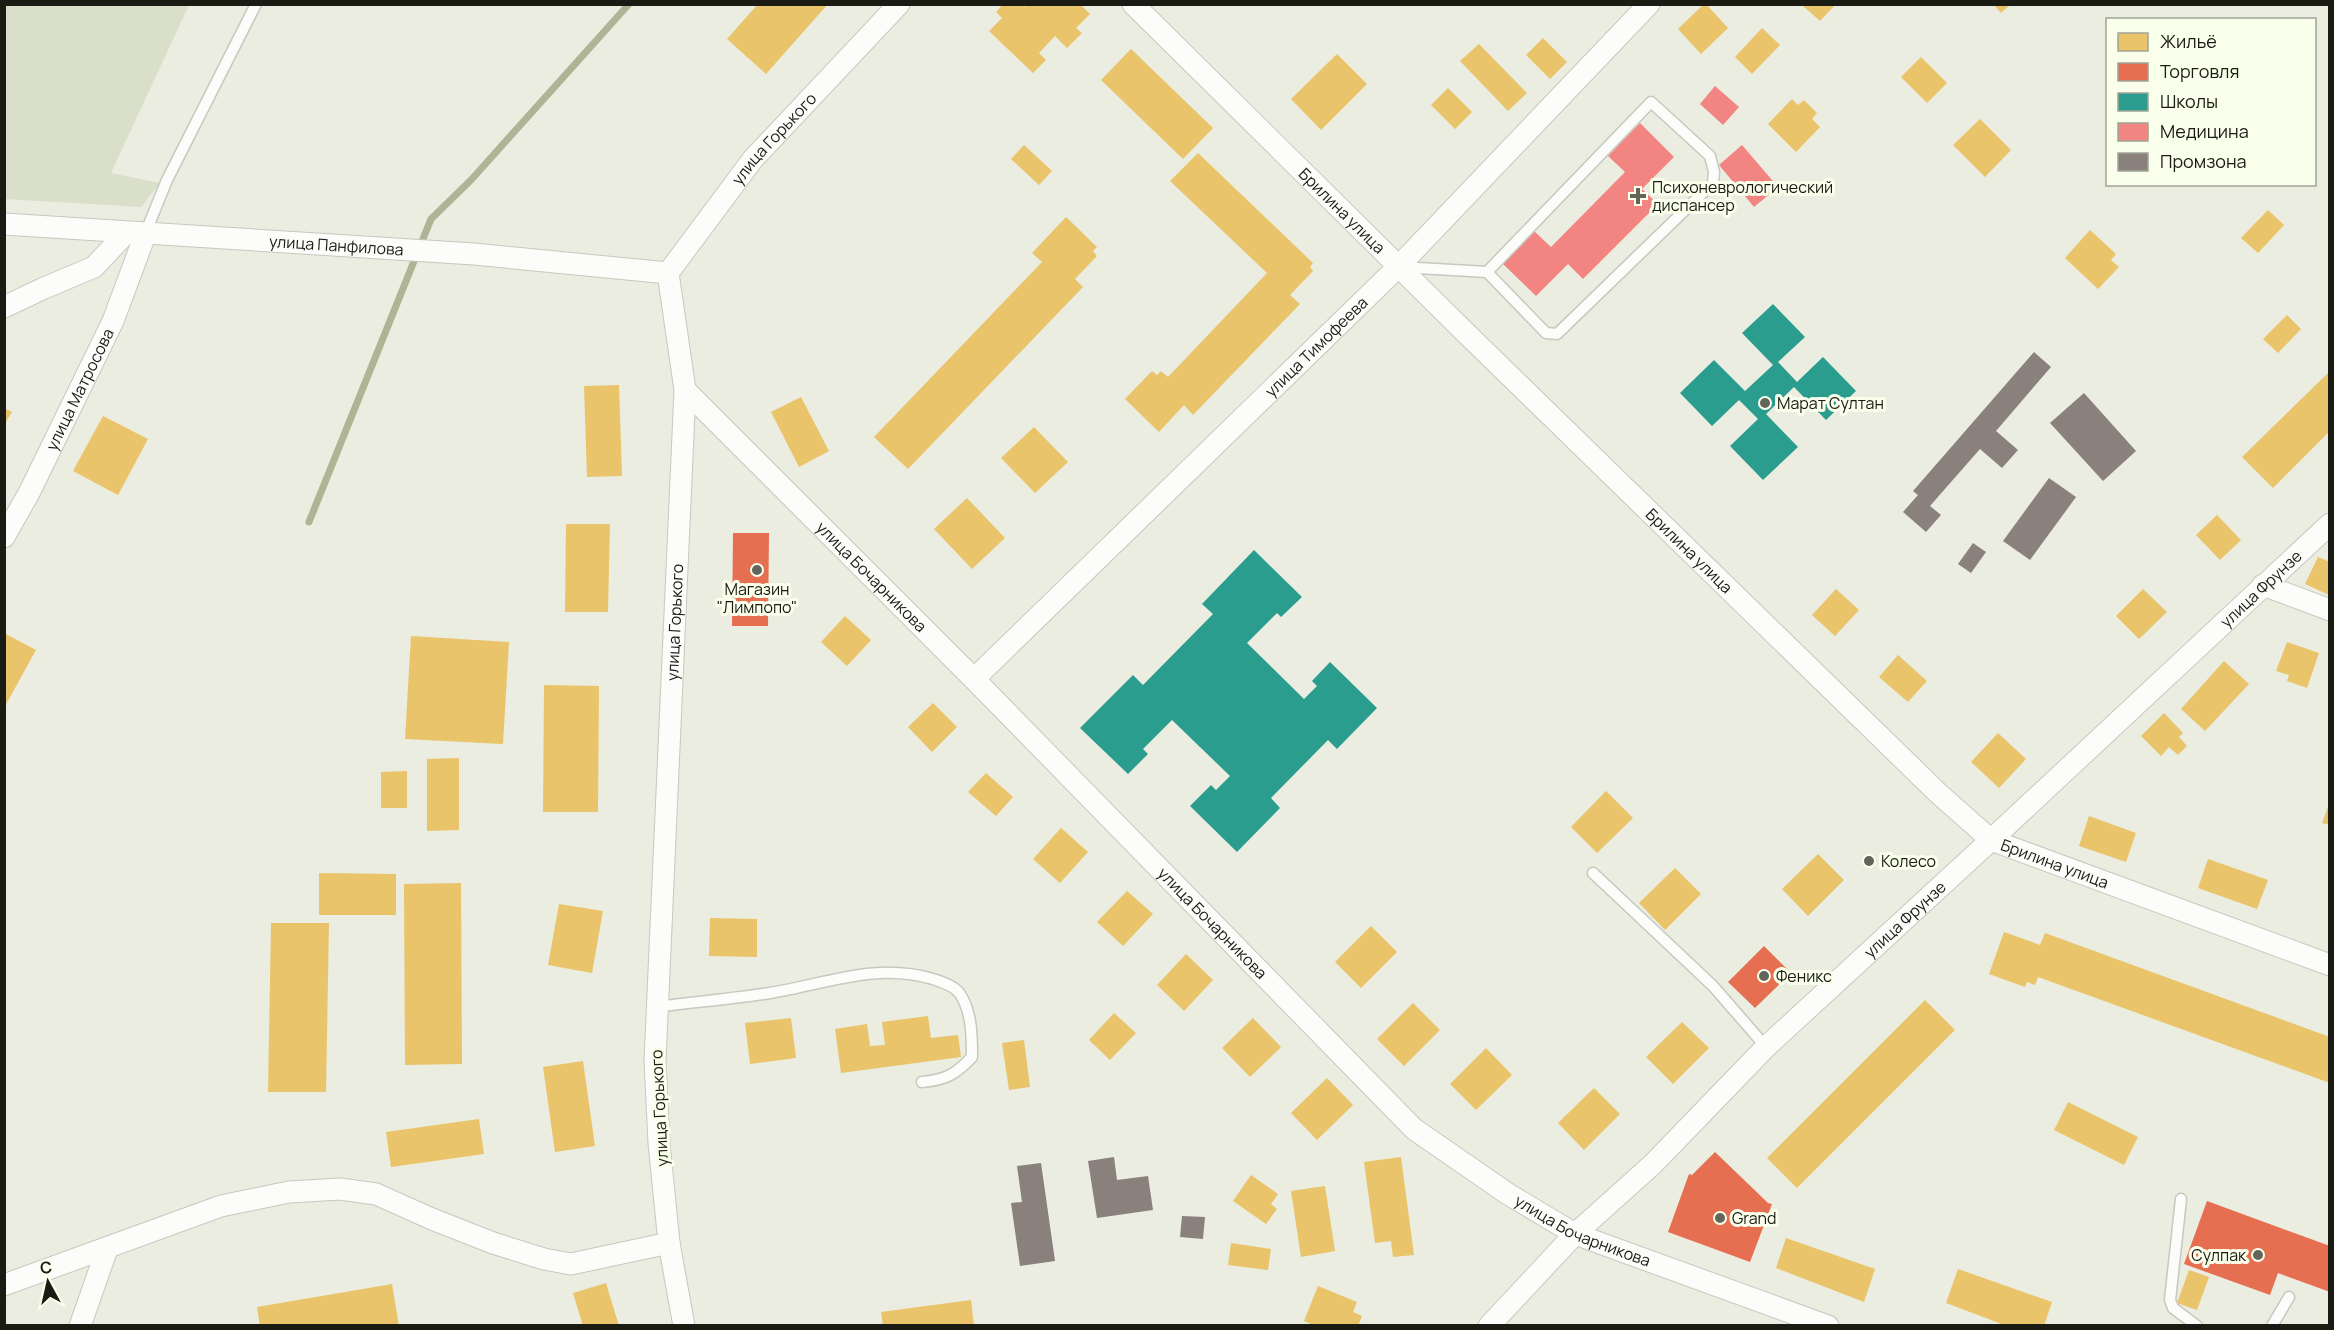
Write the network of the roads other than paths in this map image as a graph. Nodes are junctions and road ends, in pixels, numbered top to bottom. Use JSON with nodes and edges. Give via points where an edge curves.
{"nodes":[{"id":1,"x":256,"y":4,"type":"edge"},
{"id":2,"x":899,"y":4,"type":"edge"},
{"id":3,"x":1133,"y":4,"type":"edge"},
{"id":4,"x":1649,"y":4,"type":"edge"},
{"id":5,"x":4,"y":224,"type":"edge"},
{"id":6,"x":135,"y":234,"type":"junction"},
{"id":7,"x":1399,"y":266,"type":"junction"},
{"id":8,"x":1487,"y":272,"type":"junction"},
{"id":9,"x":668,"y":273,"type":"junction"},
{"id":10,"x":4,"y":307,"type":"edge"},
{"id":11,"x":685,"y":390,"type":"junction"},
{"id":12,"x":2330,"y":524,"type":"edge"},
{"id":13,"x":4,"y":537,"type":"edge"},
{"id":14,"x":2263,"y":585,"type":"junction"},
{"id":15,"x":2330,"y":610,"type":"edge"},
{"id":16,"x":974,"y":679,"type":"junction"},
{"id":17,"x":1991,"y":840,"type":"junction"},
{"id":18,"x":1593,"y":873,"type":"dead end"},
{"id":19,"x":2330,"y":965,"type":"edge"},
{"id":20,"x":656,"y":1007,"type":"junction"},
{"id":21,"x":1766,"y":1047,"type":"junction"},
{"id":22,"x":922,"y":1082,"type":"dead end"},
{"id":23,"x":2181,"y":1199,"type":"dead end"},
{"id":24,"x":1575,"y":1234,"type":"junction"},
{"id":25,"x":669,"y":1242,"type":"junction"},
{"id":26,"x":107,"y":1249,"type":"junction"},
{"id":27,"x":4,"y":1285,"type":"edge"},
{"id":28,"x":2289,"y":1297,"type":"dead end"},
{"id":29,"x":80,"y":1326,"type":"edge"},
{"id":30,"x":684,"y":1326,"type":"edge"},
{"id":31,"x":1489,"y":1326,"type":"edge"},
{"id":32,"x":1828,"y":1326,"type":"edge"},
{"id":33,"x":2197,"y":1326,"type":"edge"},
{"id":34,"x":2272,"y":1326,"type":"edge"}],
"edges":[{"from":1,"to":6,"type":"lane","via":[[167,180]]},
{"from":2,"to":9,"type":"street","name":"улица Горького","via":[[753,159]]},
{"from":3,"to":7,"type":"street","name":"Брилина улица"},
{"from":4,"to":7,"type":"street","name":"улица Тимофеева"},
{"from":5,"to":6,"type":"street","name":"улица Панфилова"},
{"from":6,"to":9,"type":"street","name":"улица Панфилова","via":[[474,254]]},
{"from":6,"to":10,"type":"street","via":[[94,267]]},
{"from":6,"to":13,"type":"street","name":"улица Матросова","via":[[113,321]]},
{"from":7,"to":8,"type":"lane"},
{"from":7,"to":16,"type":"street","name":"улица Тимофеева"},
{"from":7,"to":17,"type":"street","name":"Брилина улица"},
{"from":8,"to":8,"type":"lane","via":[[1651,102],[1710,156],[1713,183],[1557,334],[1546,333]]},
{"from":9,"to":11,"type":"street","name":"улица Горького"},
{"from":11,"to":16,"type":"street","name":"улица Бочарникова"},
{"from":11,"to":20,"type":"street","name":"улица Горького"},
{"from":12,"to":14,"type":"street","name":"улица Фрунзе"},
{"from":14,"to":15,"type":"street"},
{"from":14,"to":17,"type":"street","name":"улица Фрунзе"},
{"from":16,"to":24,"type":"street","name":"улица Бочарникова","via":[[1414,1129],[1508,1194]]},
{"from":17,"to":19,"type":"street","name":"Брилина улица"},
{"from":17,"to":21,"type":"street","name":"улица Фрунзе"},
{"from":18,"to":21,"type":"lane","via":[[1713,986]]},
{"from":20,"to":22,"type":"lane","via":[[771,993],[886,971],[915,974],[945,983],[960,993],[972,1031],[972,1057],[961,1069],[941,1080]]},
{"from":20,"to":25,"type":"street","name":"улица Горького","via":[[659,1143]]},
{"from":21,"to":24,"type":"street","name":"улица Фрунзе","via":[[1653,1164]]},
{"from":23,"to":33,"type":"lane","via":[[2170,1299],[2173,1308]]},
{"from":24,"to":31,"type":"street","name":"улица Фрунзе"},
{"from":24,"to":32,"type":"street","name":"улица Бочарникова"},
{"from":25,"to":26,"type":"street","via":[[571,1264],[493,1243],[376,1194],[340,1189],[289,1192],[221,1206]]},
{"from":25,"to":30,"type":"street","name":"улица Горького"},
{"from":26,"to":27,"type":"street"},
{"from":26,"to":29,"type":"street"},
{"from":28,"to":34,"type":"lane"}]}
